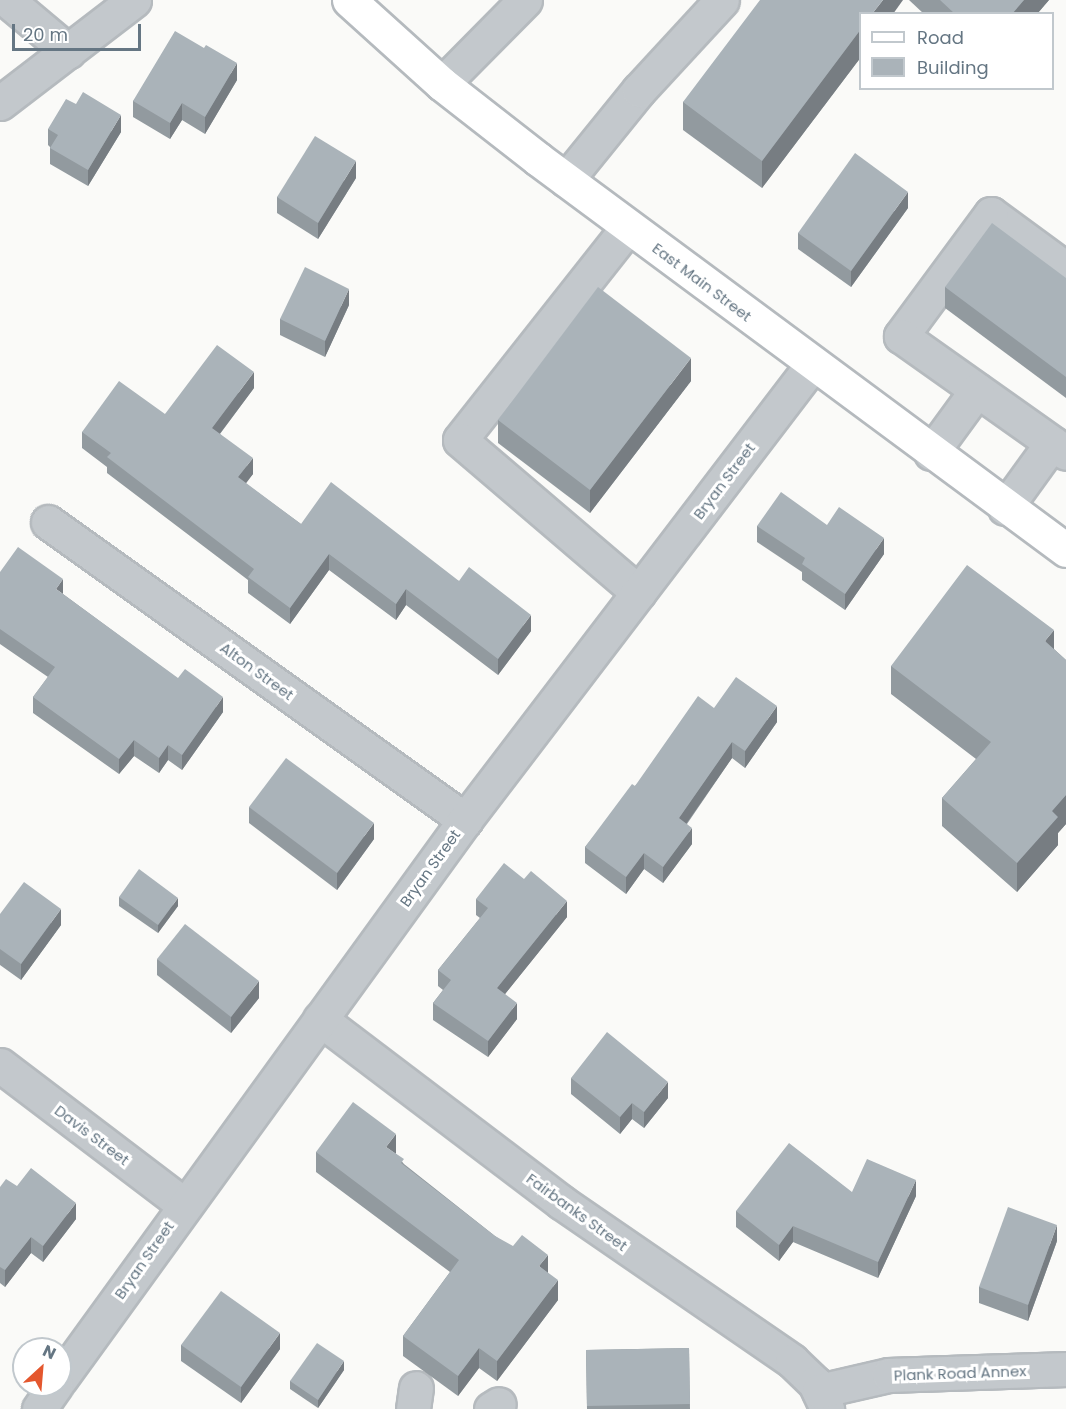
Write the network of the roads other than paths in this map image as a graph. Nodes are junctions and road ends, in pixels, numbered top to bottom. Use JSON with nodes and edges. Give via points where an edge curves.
{"nodes":[{"id":1,"x":7,"y":0,"type":"edge"},
{"id":2,"x":134,"y":0,"type":"edge"},
{"id":3,"x":349,"y":0,"type":"edge"},
{"id":4,"x":525,"y":0,"type":"edge"},
{"id":5,"x":722,"y":0,"type":"edge"},
{"id":6,"x":68,"y":51,"type":"junction"},
{"id":7,"x":442,"y":84,"type":"junction"},
{"id":8,"x":0,"y":103,"type":"edge"},
{"id":9,"x":566,"y":180,"type":"junction"},
{"id":10,"x":628,"y":227,"type":"junction"},
{"id":11,"x":1066,"y":269,"type":"edge"},
{"id":12,"x":812,"y":365,"type":"junction"},
{"id":13,"x":977,"y":390,"type":"junction"},
{"id":14,"x":1059,"y":448,"type":"edge"},
{"id":15,"x":931,"y":453,"type":"junction"},
{"id":16,"x":1005,"y":508,"type":"junction"},
{"id":17,"x":48,"y":522,"type":"dead end"},
{"id":18,"x":1064,"y":544,"type":"edge"},
{"id":19,"x":639,"y":593,"type":"junction"},
{"id":20,"x":465,"y":820,"type":"junction"},
{"id":21,"x":320,"y":1019,"type":"junction"},
{"id":22,"x":0,"y":1065,"type":"edge"},
{"id":23,"x":183,"y":1204,"type":"junction"},
{"id":24,"x":72,"y":1362,"type":"edge"},
{"id":25,"x":1066,"y":1369,"type":"edge"},
{"id":26,"x":823,"y":1400,"type":"edge"}],
"edges":[{"from":1,"to":6,"type":"street"},
{"from":2,"to":6,"type":"street"},
{"from":3,"to":7,"type":"main road","name":"East Main Street"},
{"from":4,"to":7,"type":"street"},
{"from":5,"to":9,"type":"street","via":[[639,90]]},
{"from":6,"to":8,"type":"street"},
{"from":7,"to":9,"type":"main road","name":"East Main Street"},
{"from":9,"to":10,"type":"main road","name":"East Main Street"},
{"from":10,"to":12,"type":"main road","name":"East Main Street"},
{"from":10,"to":19,"type":"street","via":[[460,440]]},
{"from":11,"to":13,"type":"street","via":[[991,214],[901,336]]},
{"from":12,"to":15,"type":"main road","name":"East Main Street"},
{"from":12,"to":19,"type":"street","name":"Bryan Street"},
{"from":13,"to":14,"type":"street"},
{"from":13,"to":15,"type":"street"},
{"from":14,"to":16,"type":"street"},
{"from":15,"to":16,"type":"main road","name":"East Main Street"},
{"from":16,"to":18,"type":"main road","name":"East Main Street"},
{"from":17,"to":20,"type":"street","name":"Alton Street"},
{"from":19,"to":20,"type":"street","name":"Bryan Street"},
{"from":20,"to":21,"type":"street","name":"Bryan Street"},
{"from":21,"to":23,"type":"street","name":"Bryan Street"},
{"from":21,"to":26,"type":"street","name":"Fairbanks Street","via":[[561,1202],[792,1361]]},
{"from":22,"to":23,"type":"street","name":"Davis Street"},
{"from":23,"to":24,"type":"street","name":"Bryan Street"},
{"from":25,"to":26,"type":"street","name":"Plank Road Annex","via":[[889,1375]]}]}
